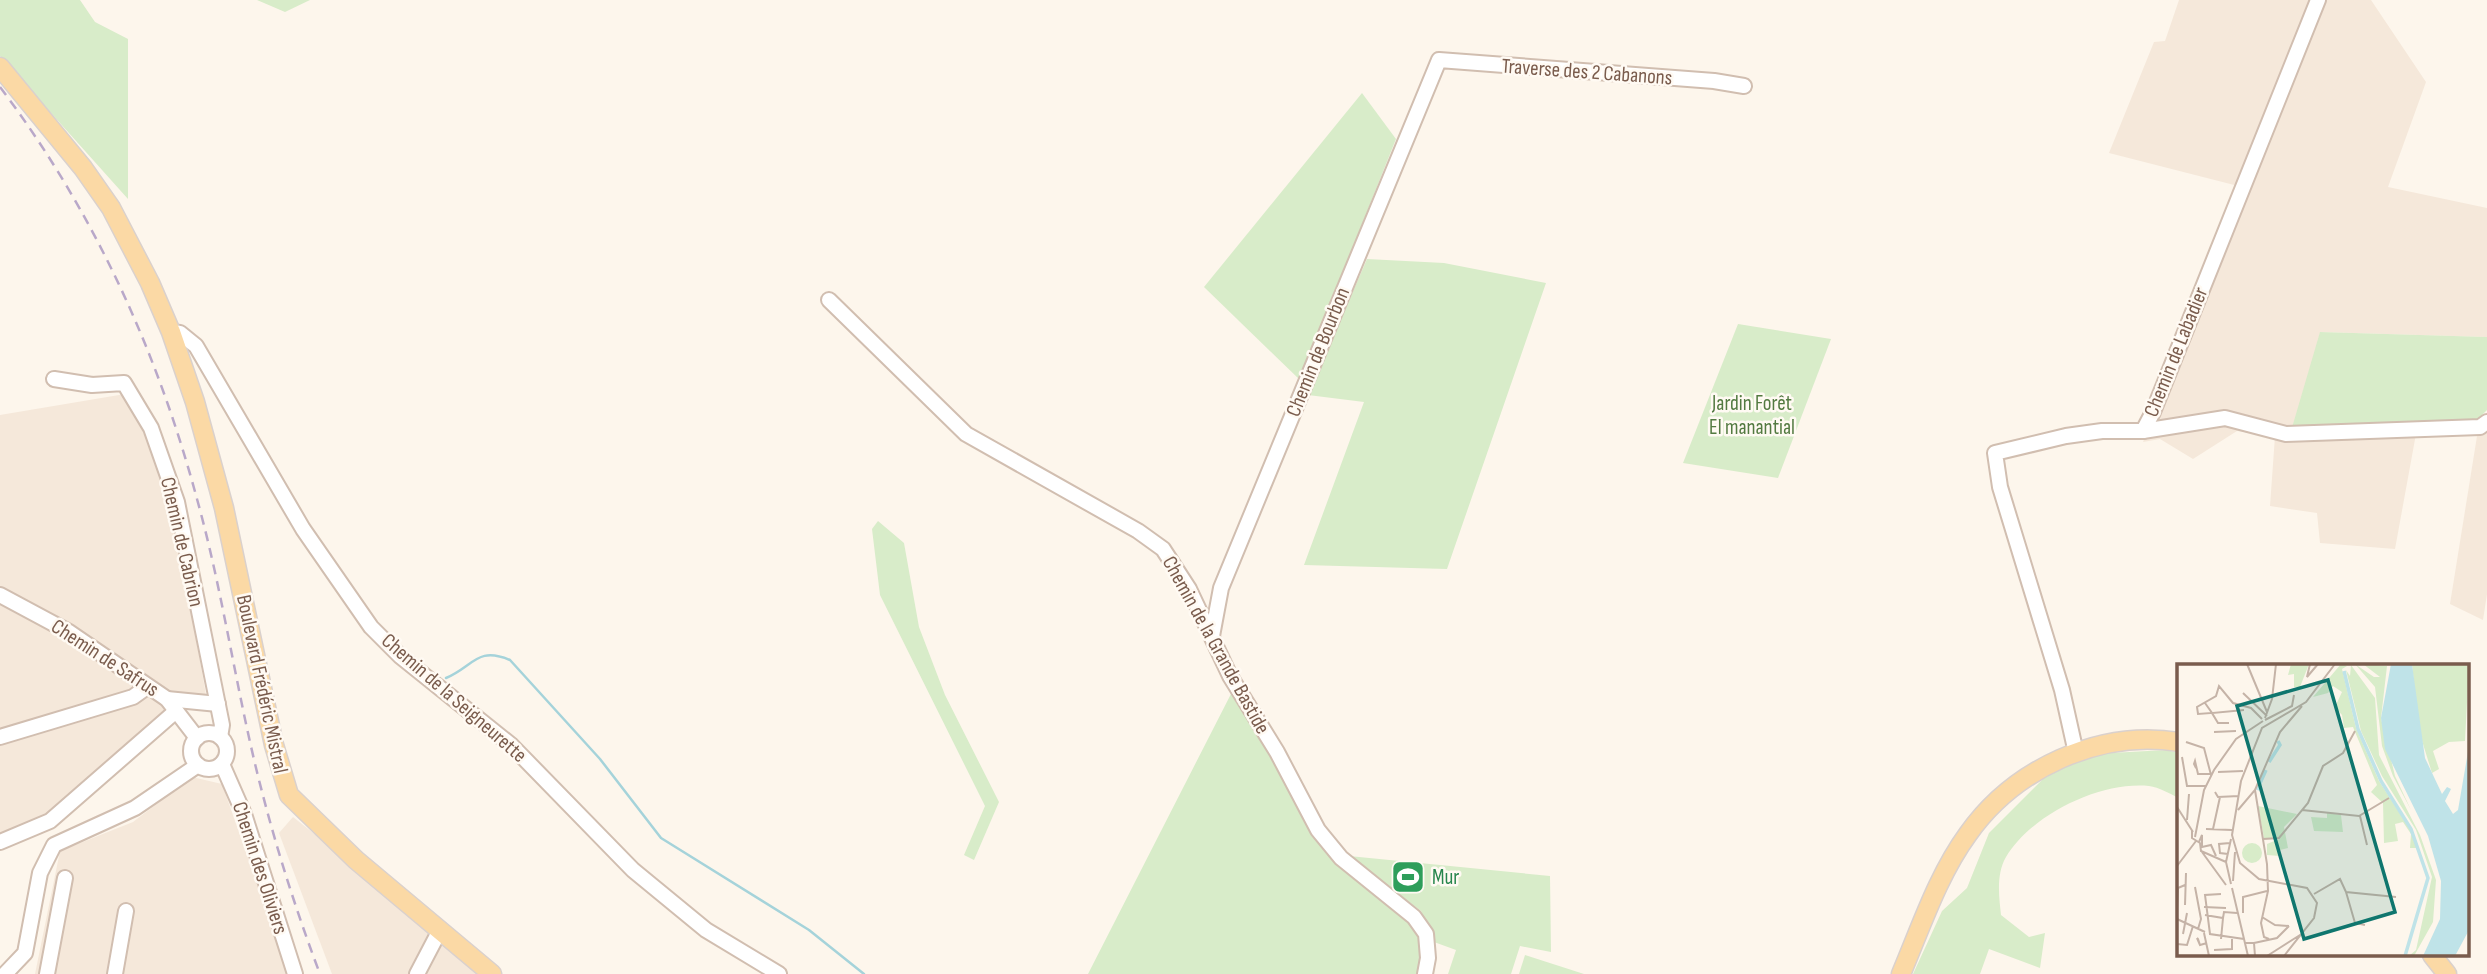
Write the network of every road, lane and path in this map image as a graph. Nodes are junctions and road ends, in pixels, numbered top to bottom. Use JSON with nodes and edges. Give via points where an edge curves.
{"nodes":[{"id":1,"x":2318,"y":0,"type":"edge"},
{"id":2,"x":0,"y":67,"type":"edge"},
{"id":3,"x":1433,"y":68,"type":"joint"},
{"id":4,"x":1744,"y":86,"type":"dead end"},
{"id":5,"x":829,"y":300,"type":"dead end"},
{"id":6,"x":171,"y":332,"type":"junction"},
{"id":7,"x":54,"y":379,"type":"dead end"},
{"id":8,"x":2487,"y":422,"type":"edge"},
{"id":9,"x":2143,"y":431,"type":"junction"},
{"id":10,"x":0,"y":595,"type":"edge"},
{"id":11,"x":1212,"y":638,"type":"junction"},
{"id":12,"x":147,"y":687,"type":"junction"},
{"id":13,"x":167,"y":699,"type":"junction"},
{"id":14,"x":218,"y":704,"type":"junction"},
{"id":15,"x":176,"y":711,"type":"junction"},
{"id":16,"x":0,"y":737,"type":"edge"},
{"id":17,"x":220,"y":737,"type":"junction"},
{"id":18,"x":197,"y":738,"type":"junction"},
{"id":19,"x":2177,"y":742,"type":"edge"},
{"id":20,"x":2076,"y":752,"type":"junction"},
{"id":21,"x":222,"y":764,"type":"junction"},
{"id":22,"x":198,"y":765,"type":"junction"},
{"id":23,"x":0,"y":842,"type":"edge"},
{"id":24,"x":65,"y":878,"type":"dead end"},
{"id":25,"x":126,"y":911,"type":"dead end"},
{"id":26,"x":440,"y":930,"type":"junction"},
{"id":27,"x":2433,"y":956,"type":"edge"},
{"id":28,"x":5,"y":974,"type":"edge"},
{"id":29,"x":47,"y":974,"type":"edge"},
{"id":30,"x":115,"y":974,"type":"edge"},
{"id":31,"x":295,"y":974,"type":"edge"},
{"id":32,"x":417,"y":974,"type":"edge"},
{"id":33,"x":492,"y":974,"type":"edge"},
{"id":34,"x":779,"y":974,"type":"edge"},
{"id":35,"x":1425,"y":974,"type":"edge"},
{"id":36,"x":1901,"y":974,"type":"edge"},
{"id":37,"x":2447,"y":974,"type":"edge"}],
"edges":[{"from":1,"to":9,"type":"street","name":"Chemin de Labadier"},
{"from":2,"to":6,"type":"main road","name":"Boulevard Frédéric Mistral","via":[[104,198]]},
{"from":3,"to":4,"type":"street","name":"Traverse des 2 Cabanons","via":[[1439,60]]},
{"from":3,"to":11,"type":"street","name":"Chemin de Bourbon","via":[[1221,588]]},
{"from":5,"to":11,"type":"street","name":"Chemin de la Grande Bastide","via":[[966,434],[1163,549]]},
{"from":6,"to":26,"type":"main road","name":"Boulevard Frédéric Mistral","via":[[224,508],[282,782],[318,826]]},
{"from":6,"to":34,"type":"street","name":"Chemin de la Seigneurette","via":[[180,333],[196,346],[303,529],[371,627],[511,745],[634,870],[706,930]]},
{"from":7,"to":14,"type":"street","name":"Chemin de Cabrion","via":[[92,385],[124,383],[151,428],[177,502]]},
{"from":8,"to":9,"type":"street","via":[[2480,426],[2286,434],[2225,418]]},
{"from":9,"to":20,"type":"street","name":"Chemin de Labadier","via":[[2066,436],[1995,453],[2000,486],[2062,690]]},
{"from":10,"to":12,"type":"street","name":"Chemin de Safrus","via":[[69,632]]},
{"from":11,"to":35,"type":"street","name":"Chemin de la Grande Bastide","via":[[1318,830],[1341,858],[1414,917],[1426,934],[1429,958]]},
{"from":12,"to":13,"type":"street","name":"Chemin de Safrus"},
{"from":12,"to":16,"type":"street","via":[[132,697]]},
{"from":13,"to":14,"type":"street"},
{"from":13,"to":15,"type":"street","name":"Chemin de Safrus"},
{"from":14,"to":17,"type":"street","name":"Chemin de Cabrion"},
{"from":15,"to":18,"type":"street","name":"Chemin de Safrus"},
{"from":15,"to":23,"type":"street","via":[[50,821]]},
{"from":17,"to":18,"type":"street","via":[[206,733]]},
{"from":17,"to":21,"type":"street","via":[[227,750]]},
{"from":18,"to":22,"type":"street","via":[[191,752]]},
{"from":19,"to":20,"type":"main road","via":[[2124,742]]},
{"from":20,"to":36,"type":"main road","via":[[2013,787],[1968,834],[1942,878]]},
{"from":21,"to":22,"type":"street","via":[[210,769]]},
{"from":21,"to":31,"type":"street","name":"Chemin des Oliviers","via":[[244,814]]},
{"from":22,"to":28,"type":"street","via":[[135,808],[54,845],[40,873],[25,953]]},
{"from":24,"to":29,"type":"street"},
{"from":25,"to":30,"type":"street"},
{"from":26,"to":32,"type":"street"},
{"from":26,"to":33,"type":"main road","name":"Boulevard Frédéric Mistral"},
{"from":27,"to":37,"type":"main road"}]}
